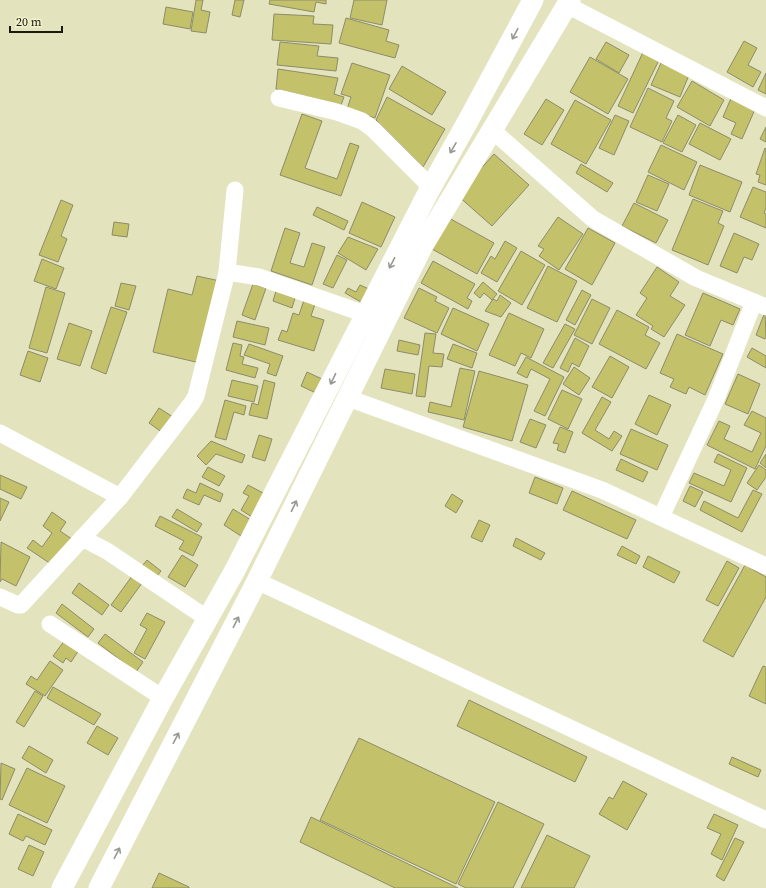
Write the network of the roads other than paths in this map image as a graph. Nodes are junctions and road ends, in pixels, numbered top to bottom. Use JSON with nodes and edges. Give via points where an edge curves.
{"nodes":[{"id":1,"x":534,"y":0,"type":"edge"},
{"id":2,"x":568,"y":2,"type":"edge"},
{"id":3,"x":279,"y":98,"type":"dead end"},
{"id":4,"x":766,"y":108,"type":"edge"},
{"id":5,"x":492,"y":130,"type":"junction"},
{"id":6,"x":430,"y":187,"type":"junction"},
{"id":7,"x":235,"y":190,"type":"dead end"},
{"id":8,"x":227,"y":272,"type":"junction"},
{"id":9,"x":760,"y":304,"type":"edge"},
{"id":10,"x":365,"y":314,"type":"junction"},
{"id":11,"x":348,"y":398,"type":"junction"},
{"id":12,"x":0,"y":433,"type":"edge"},
{"id":13,"x":120,"y":497,"type":"junction"},
{"id":14,"x":661,"y":517,"type":"junction"},
{"id":15,"x":82,"y":538,"type":"junction"},
{"id":16,"x":765,"y":562,"type":"edge"},
{"id":17,"x":258,"y":581,"type":"junction"},
{"id":18,"x":0,"y":597,"type":"edge"},
{"id":19,"x":208,"y":619,"type":"junction"},
{"id":20,"x":50,"y":624,"type":"dead end"},
{"id":21,"x":163,"y":698,"type":"junction"},
{"id":22,"x":766,"y":820,"type":"edge"},
{"id":23,"x":62,"y":888,"type":"edge"},
{"id":24,"x":99,"y":888,"type":"edge"}],
"edges":[{"from":1,"to":6,"type":"street","one_way":true},
{"from":2,"to":4,"type":"street"},
{"from":2,"to":5,"type":"street"},
{"from":3,"to":6,"type":"street","via":[[362,120]]},
{"from":5,"to":9,"type":"street","via":[[593,219],[696,278]]},
{"from":5,"to":11,"type":"street","via":[[422,247]]},
{"from":6,"to":10,"type":"street","one_way":true},
{"from":7,"to":8,"type":"street"},
{"from":8,"to":10,"type":"street","via":[[259,276]]},
{"from":8,"to":13,"type":"street","via":[[196,396]]},
{"from":9,"to":14,"type":"street"},
{"from":10,"to":19,"type":"street","one_way":true},
{"from":11,"to":14,"type":"street","via":[[602,490]]},
{"from":17,"to":11,"type":"street","one_way":true},
{"from":12,"to":13,"type":"street"},
{"from":13,"to":15,"type":"street"},
{"from":14,"to":16,"type":"street"},
{"from":15,"to":18,"type":"street","via":[[21,605]]},
{"from":15,"to":19,"type":"street","via":[[107,551]]},
{"from":17,"to":22,"type":"street"},
{"from":24,"to":17,"type":"street","one_way":true},
{"from":19,"to":21,"type":"street"},
{"from":20,"to":21,"type":"street"},
{"from":21,"to":23,"type":"street"}]}
